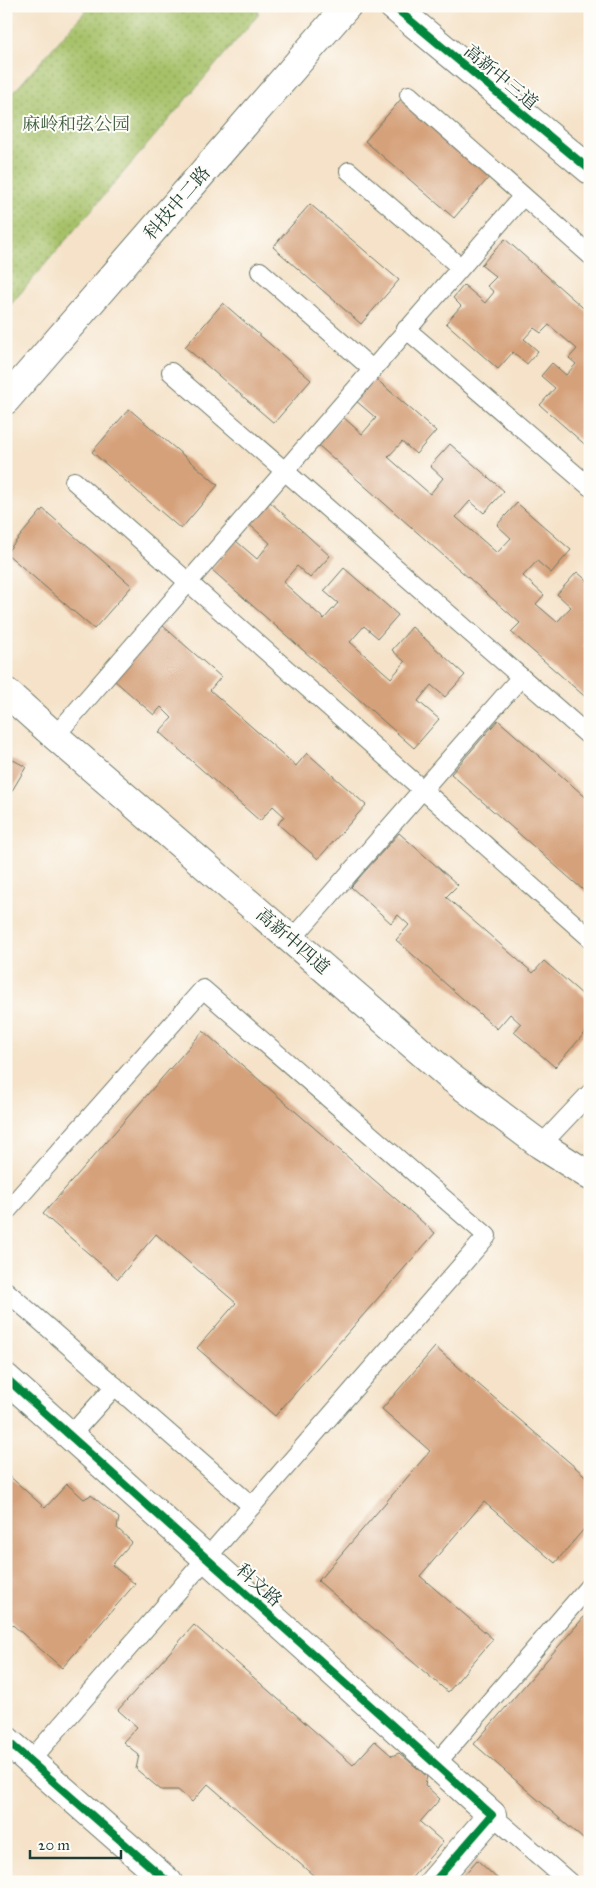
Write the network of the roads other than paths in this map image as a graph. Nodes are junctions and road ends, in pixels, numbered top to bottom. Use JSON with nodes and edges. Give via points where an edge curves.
{"nodes":[{"id":1,"x":347,"y":6,"type":"edge"},
{"id":2,"x":393,"y":6,"type":"edge"},
{"id":3,"x":409,"y":95,"type":"dead end"},
{"id":4,"x":590,"y":170,"type":"edge"},
{"id":5,"x":349,"y":171,"type":"dead end"},
{"id":6,"x":523,"y":196,"type":"junction"},
{"id":7,"x":590,"y":255,"type":"edge"},
{"id":8,"x":460,"y":267,"type":"junction"},
{"id":9,"x":260,"y":271,"type":"dead end"},
{"id":10,"x":406,"y":329,"type":"junction"},
{"id":11,"x":372,"y":369,"type":"junction"},
{"id":12,"x":171,"y":372,"type":"dead end"},
{"id":13,"x":6,"y":400,"type":"edge"},
{"id":14,"x":284,"y":470,"type":"junction"},
{"id":15,"x":74,"y":481,"type":"dead end"},
{"id":16,"x":590,"y":487,"type":"edge"},
{"id":17,"x":188,"y":582,"type":"junction"},
{"id":18,"x":521,"y":677,"type":"junction"},
{"id":19,"x":6,"y":692,"type":"edge"},
{"id":20,"x":55,"y":736,"type":"junction"},
{"id":21,"x":590,"y":737,"type":"edge"},
{"id":22,"x":422,"y":790,"type":"junction"},
{"id":23,"x":590,"y":938,"type":"edge"},
{"id":24,"x":291,"y":940,"type":"junction"},
{"id":25,"x":590,"y":1093,"type":"edge"},
{"id":26,"x":542,"y":1145,"type":"junction"},
{"id":27,"x":590,"y":1176,"type":"edge"},
{"id":28,"x":6,"y":1212,"type":"edge"},
{"id":29,"x":6,"y":1291,"type":"edge"},
{"id":30,"x":6,"y":1378,"type":"edge"},
{"id":31,"x":115,"y":1386,"type":"junction"},
{"id":32,"x":70,"y":1436,"type":"junction"},
{"id":33,"x":252,"y":1506,"type":"junction"},
{"id":34,"x":206,"y":1558,"type":"junction"},
{"id":35,"x":590,"y":1585,"type":"edge"},
{"id":36,"x":6,"y":1740,"type":"edge"},
{"id":37,"x":30,"y":1761,"type":"junction"},
{"id":38,"x":436,"y":1764,"type":"junction"},
{"id":39,"x":492,"y":1814,"type":"junction"},
{"id":40,"x":168,"y":1882,"type":"edge"},
{"id":41,"x":434,"y":1882,"type":"edge"},
{"id":42,"x":569,"y":1882,"type":"edge"}],
"edges":[{"from":1,"to":13,"type":"main road","name":"科技中二路"},
{"from":2,"to":4,"type":"main road","name":"高新中三道"},
{"from":3,"to":6,"type":"lane"},
{"from":5,"to":8,"type":"lane"},
{"from":6,"to":7,"type":"lane"},
{"from":6,"to":8,"type":"lane"},
{"from":8,"to":10,"type":"lane"},
{"from":9,"to":11,"type":"lane"},
{"from":10,"to":11,"type":"lane"},
{"from":10,"to":16,"type":"lane"},
{"from":11,"to":14,"type":"lane"},
{"from":12,"to":14,"type":"lane"},
{"from":14,"to":17,"type":"lane"},
{"from":14,"to":18,"type":"lane"},
{"from":15,"to":17,"type":"lane"},
{"from":17,"to":20,"type":"lane"},
{"from":17,"to":22,"type":"lane"},
{"from":18,"to":21,"type":"lane"},
{"from":18,"to":22,"type":"lane"},
{"from":19,"to":20,"type":"main road","name":"高新中四道"},
{"from":20,"to":24,"type":"main road","name":"高新中四道"},
{"from":22,"to":23,"type":"lane"},
{"from":22,"to":24,"type":"lane"},
{"from":24,"to":26,"type":"main road","name":"高新中四道","via":[[450,1077]]},
{"from":25,"to":26,"type":"lane"},
{"from":26,"to":27,"type":"main road","name":"高新中四道"},
{"from":28,"to":33,"type":"lane","via":[[203,989],[486,1236]]},
{"from":29,"to":31,"type":"lane"},
{"from":30,"to":32,"type":"main road","name":"科文路"},
{"from":31,"to":32,"type":"lane"},
{"from":31,"to":33,"type":"lane"},
{"from":32,"to":34,"type":"main road","name":"科文路"},
{"from":33,"to":34,"type":"lane"},
{"from":34,"to":37,"type":"lane"},
{"from":34,"to":38,"type":"main road","name":"科文路"},
{"from":35,"to":38,"type":"lane"},
{"from":36,"to":37,"type":"main road"},
{"from":37,"to":40,"type":"main road"},
{"from":38,"to":39,"type":"main road","name":"科文路"},
{"from":39,"to":41,"type":"main road"},
{"from":39,"to":42,"type":"lane"}]}
